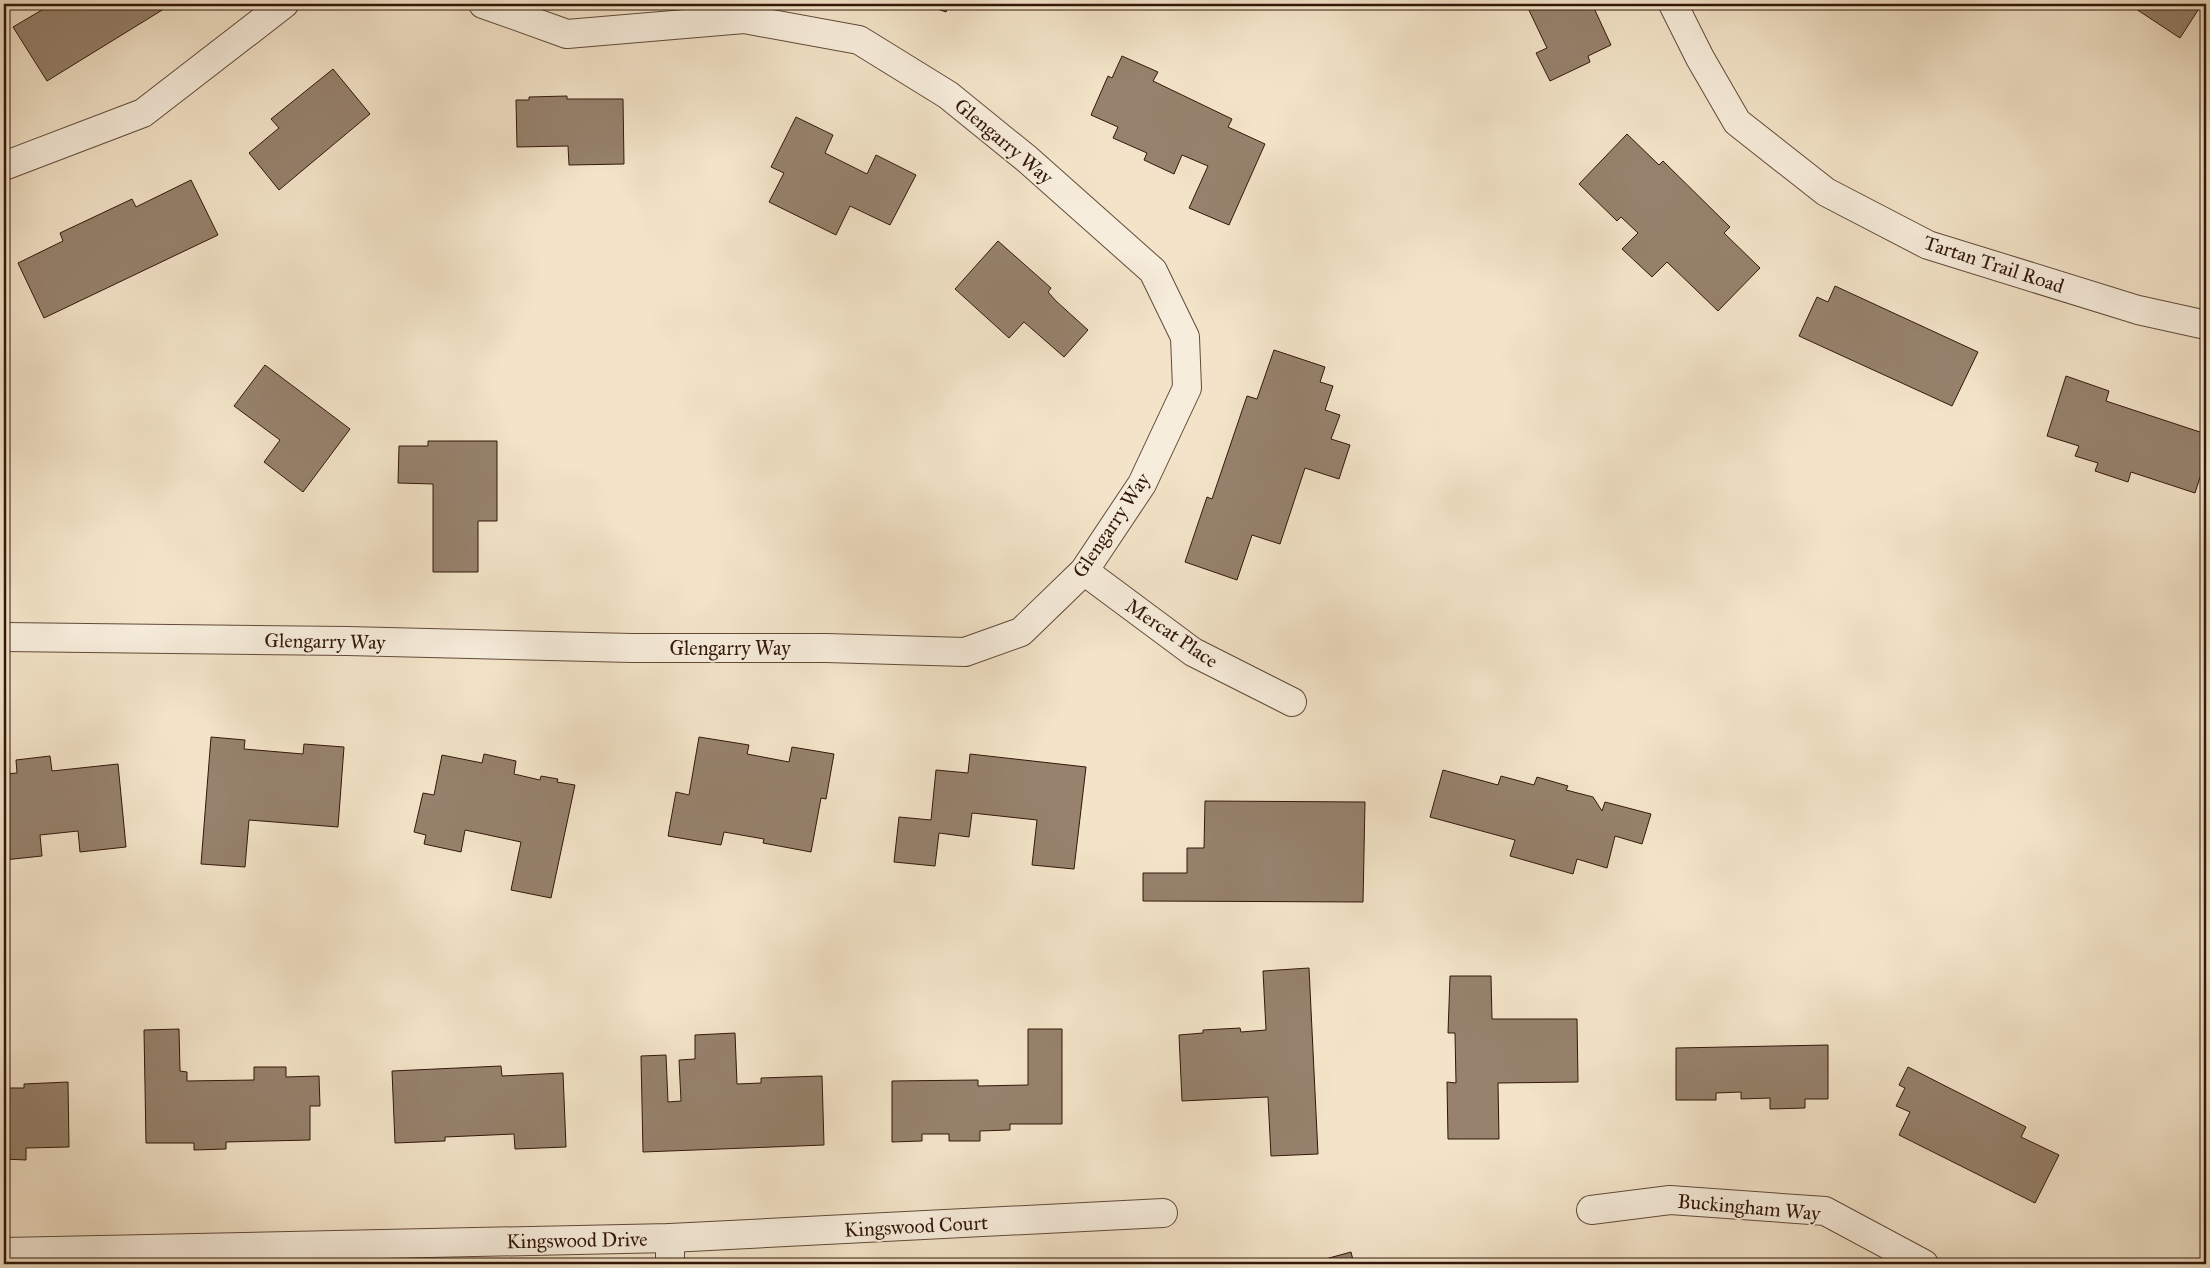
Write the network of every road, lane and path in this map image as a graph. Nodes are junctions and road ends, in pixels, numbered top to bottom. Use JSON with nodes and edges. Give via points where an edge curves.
{"nodes":[{"id":1,"x":284,"y":4,"type":"edge"},
{"id":2,"x":483,"y":4,"type":"edge"},
{"id":3,"x":1673,"y":4,"type":"edge"},
{"id":4,"x":4,"y":166,"type":"edge"},
{"id":5,"x":2206,"y":325,"type":"edge"},
{"id":6,"x":1084,"y":571,"type":"junction"},
{"id":7,"x":4,"y":637,"type":"edge"},
{"id":8,"x":1292,"y":702,"type":"dead end"},
{"id":9,"x":1591,"y":1210,"type":"dead end"},
{"id":10,"x":1163,"y":1213,"type":"dead end"},
{"id":11,"x":670,"y":1251,"type":"edge"},
{"id":12,"x":4,"y":1252,"type":"edge"},
{"id":13,"x":1924,"y":1264,"type":"edge"}],
"edges":[{"from":1,"to":4,"type":"street","via":[[143,113]]},
{"from":2,"to":6,"type":"street","name":"Glengarry Way","via":[[566,34],[744,19],[858,40],[948,95],[1027,159],[1153,270],[1185,337],[1187,388],[1142,484]]},
{"from":3,"to":5,"type":"street","name":"Tartan Trail Road","via":[[1737,122],[1826,192],[1928,245],[2138,310]]},
{"from":6,"to":7,"type":"street","name":"Glengarry Way","via":[[1021,632],[965,652]]},
{"from":6,"to":8,"type":"street","name":"Mercat Place","via":[[1193,652]]},
{"from":9,"to":13,"type":"street","name":"Buckingham Way","via":[[1670,1200],[1825,1211]]},
{"from":10,"to":11,"type":"street","name":"Kingswood Court"},
{"from":11,"to":12,"type":"street","name":"Kingswood Drive"}]}
